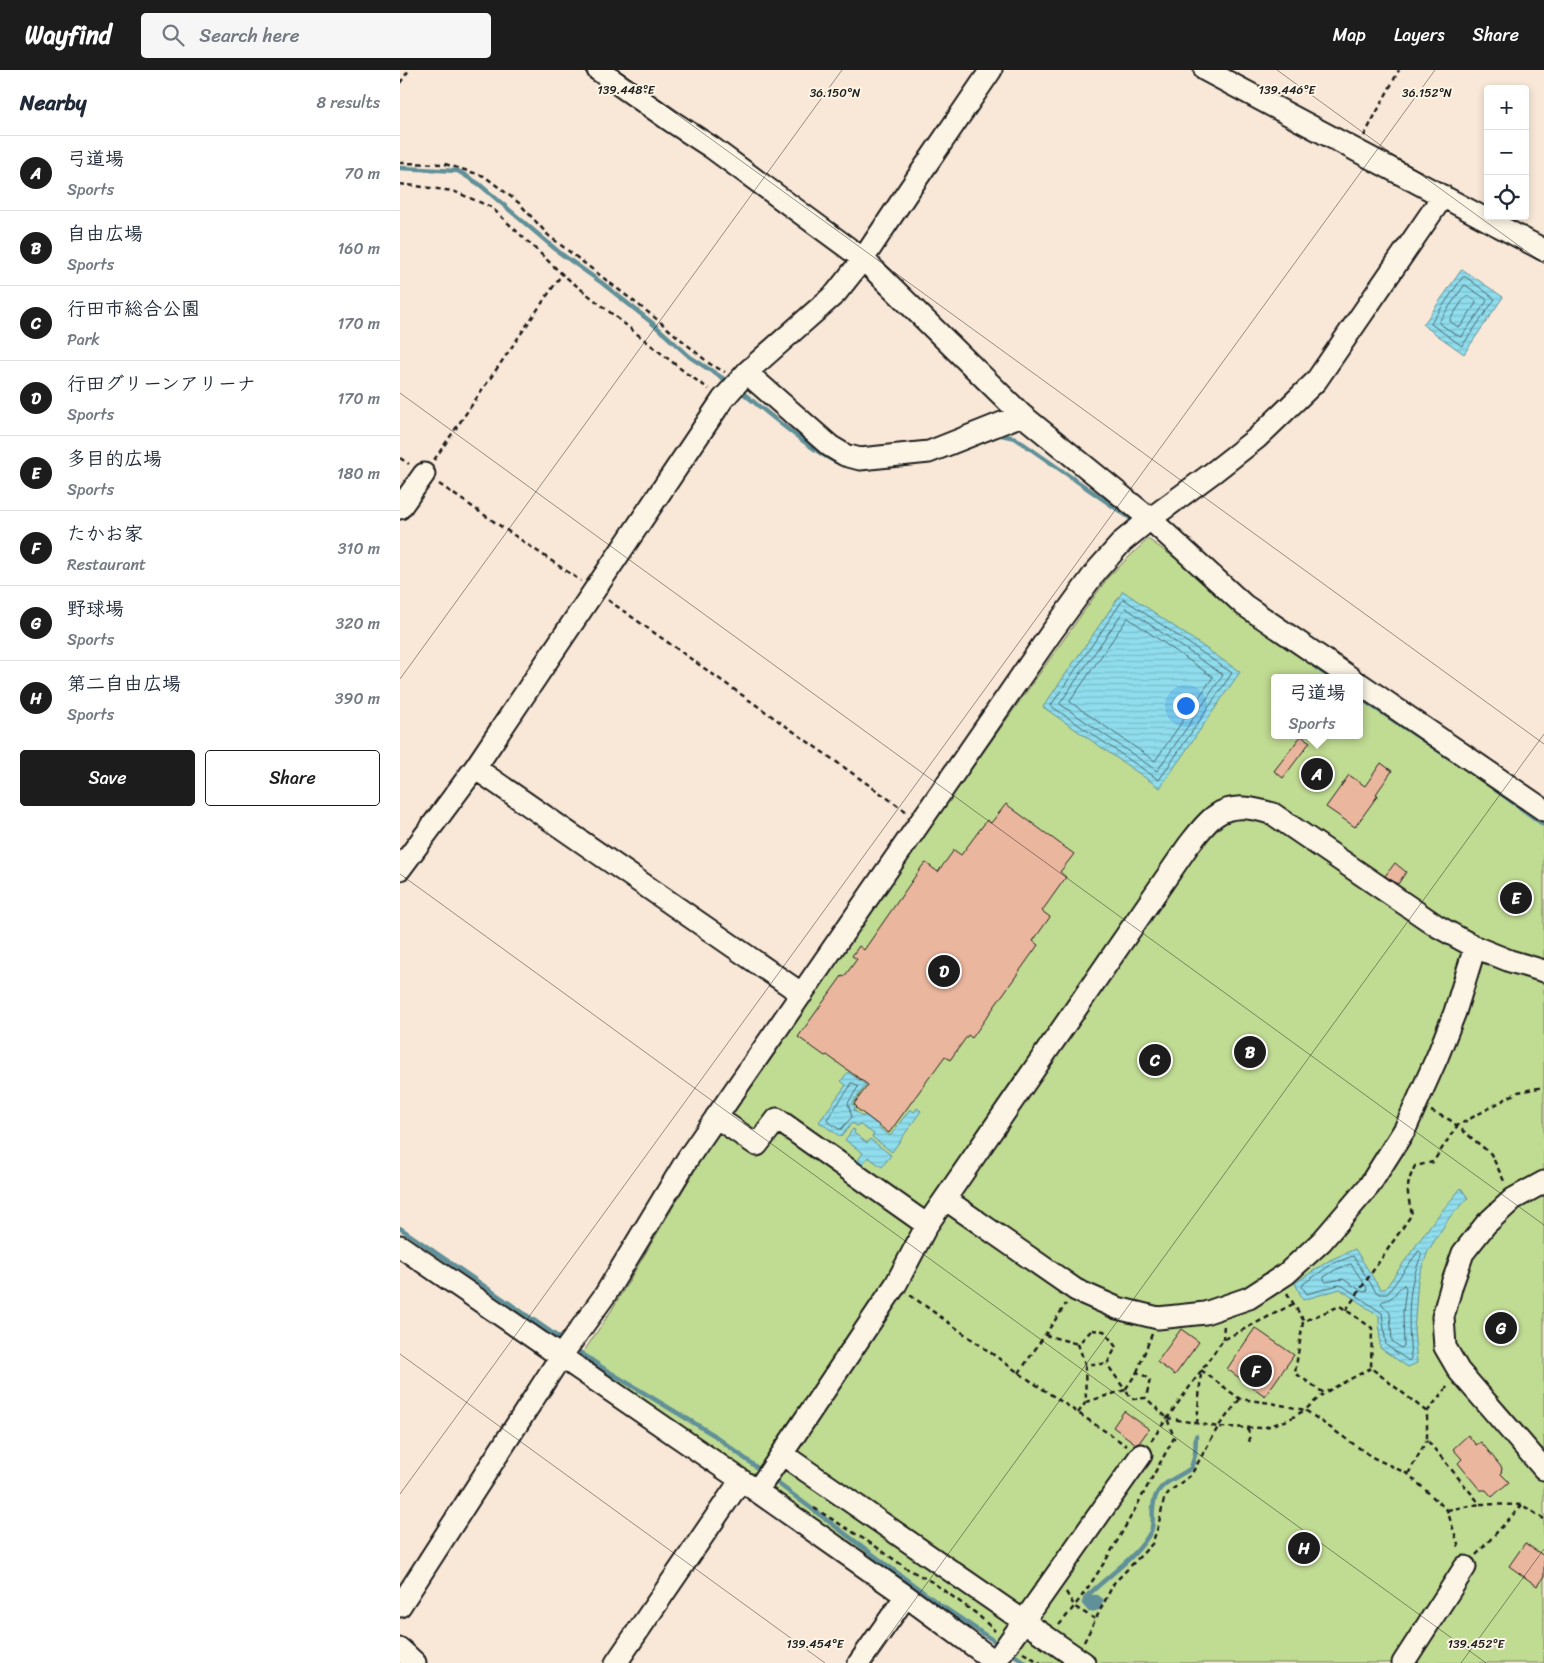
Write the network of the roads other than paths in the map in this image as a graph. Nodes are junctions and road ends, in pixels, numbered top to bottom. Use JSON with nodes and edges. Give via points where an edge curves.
{"nodes":[{"id":1,"x":598,"y":70,"type":"edge"},
{"id":2,"x":991,"y":70,"type":"edge"},
{"id":3,"x":1205,"y":70,"type":"edge"},
{"id":4,"x":1443,"y":196,"type":"junction"},
{"id":5,"x":1544,"y":250,"type":"edge"},
{"id":6,"x":863,"y":259,"type":"junction"},
{"id":7,"x":744,"y":375,"type":"junction"},
{"id":8,"x":1022,"y":415,"type":"junction"},
{"id":9,"x":424,"y":474,"type":"dead end"},
{"id":10,"x":400,"y":508,"type":"edge"},
{"id":11,"x":1150,"y":519,"type":"junction"},
{"id":12,"x":1345,"y":674,"type":"edge"},
{"id":13,"x":1363,"y":686,"type":"edge"},
{"id":14,"x":475,"y":768,"type":"junction"},
{"id":15,"x":1544,"y":810,"type":"edge"},
{"id":16,"x":408,"y":841,"type":"edge"},
{"id":17,"x":400,"y":869,"type":"edge"},
{"id":18,"x":1475,"y":946,"type":"junction"},
{"id":19,"x":1544,"y":971,"type":"edge"},
{"id":20,"x":802,"y":994,"type":"junction"},
{"id":21,"x":716,"y":1117,"type":"junction"},
{"id":22,"x":1544,"y":1182,"type":"edge"},
{"id":23,"x":945,"y":1199,"type":"junction"},
{"id":24,"x":927,"y":1225,"type":"junction"},
{"id":25,"x":400,"y":1246,"type":"edge"},
{"id":26,"x":561,"y":1356,"type":"junction"},
{"id":27,"x":782,"y":1454,"type":"junction"},
{"id":28,"x":1149,"y":1460,"type":"road end"},
{"id":29,"x":1544,"y":1469,"type":"edge"},
{"id":30,"x":749,"y":1486,"type":"junction"},
{"id":31,"x":1465,"y":1566,"type":"road end"},
{"id":32,"x":906,"y":1596,"type":"junction"},
{"id":33,"x":400,"y":1606,"type":"edge"},
{"id":34,"x":1024,"y":1621,"type":"junction"},
{"id":35,"x":400,"y":1649,"type":"edge"},
{"id":36,"x":1080,"y":1660,"type":"edge"},
{"id":37,"x":996,"y":1662,"type":"edge"},
{"id":38,"x":415,"y":1663,"type":"edge"},
{"id":39,"x":616,"y":1663,"type":"edge"},
{"id":40,"x":859,"y":1663,"type":"edge"},
{"id":41,"x":1404,"y":1663,"type":"edge"}],
"edges":[{"from":1,"to":6,"type":"street","via":[[711,147]]},
{"from":2,"to":6,"type":"street"},
{"from":3,"to":4,"type":"street"},
{"from":4,"to":5,"type":"street"},
{"from":4,"to":11,"type":"street","via":[[1316,381],[1258,438]]},
{"from":6,"to":7,"type":"street","via":[[836,293]]},
{"from":6,"to":8,"type":"street"},
{"from":7,"to":8,"type":"street","via":[[756,381],[830,446],[860,459],[929,452]]},
{"from":7,"to":14,"type":"street","via":[[723,399]]},
{"from":8,"to":11,"type":"street"},
{"from":9,"to":10,"type":"street"},
{"from":11,"to":12,"type":"street","via":[[1244,605]]},
{"from":11,"to":20,"type":"street","via":[[1123,541],[1097,570]]},
{"from":13,"to":15,"type":"street"},
{"from":14,"to":16,"type":"street"},
{"from":14,"to":20,"type":"street"},
{"from":16,"to":17,"type":"street"},
{"from":18,"to":19,"type":"street"},
{"from":18,"to":23,"type":"street","via":[[1438,1055],[1405,1128],[1369,1186],[1315,1248],[1286,1274],[1249,1298],[1205,1313],[1158,1318],[1117,1308],[1076,1290]]},
{"from":18,"to":23,"type":"street","via":[[1437,926],[1273,814],[1254,808],[1230,808],[1215,816],[1188,846]]},
{"from":20,"to":21,"type":"street"},
{"from":21,"to":24,"type":"street","via":[[757,1145],[777,1120]]},
{"from":21,"to":26,"type":"street","via":[[605,1295]]},
{"from":22,"to":29,"type":"street","via":[[1513,1199],[1486,1224],[1463,1253],[1444,1316],[1445,1347],[1459,1371]]},
{"from":23,"to":24,"type":"street"},
{"from":24,"to":27,"type":"street","via":[[896,1284]]},
{"from":25,"to":26,"type":"street"},
{"from":26,"to":30,"type":"street"},
{"from":26,"to":33,"type":"street"},
{"from":27,"to":30,"type":"street"},
{"from":27,"to":34,"type":"street"},
{"from":28,"to":34,"type":"street"},
{"from":30,"to":32,"type":"street"},
{"from":30,"to":39,"type":"street"},
{"from":31,"to":41,"type":"street"},
{"from":32,"to":37,"type":"street"},
{"from":32,"to":40,"type":"street"},
{"from":34,"to":36,"type":"street"},
{"from":34,"to":37,"type":"street"},
{"from":35,"to":38,"type":"street"}]}
